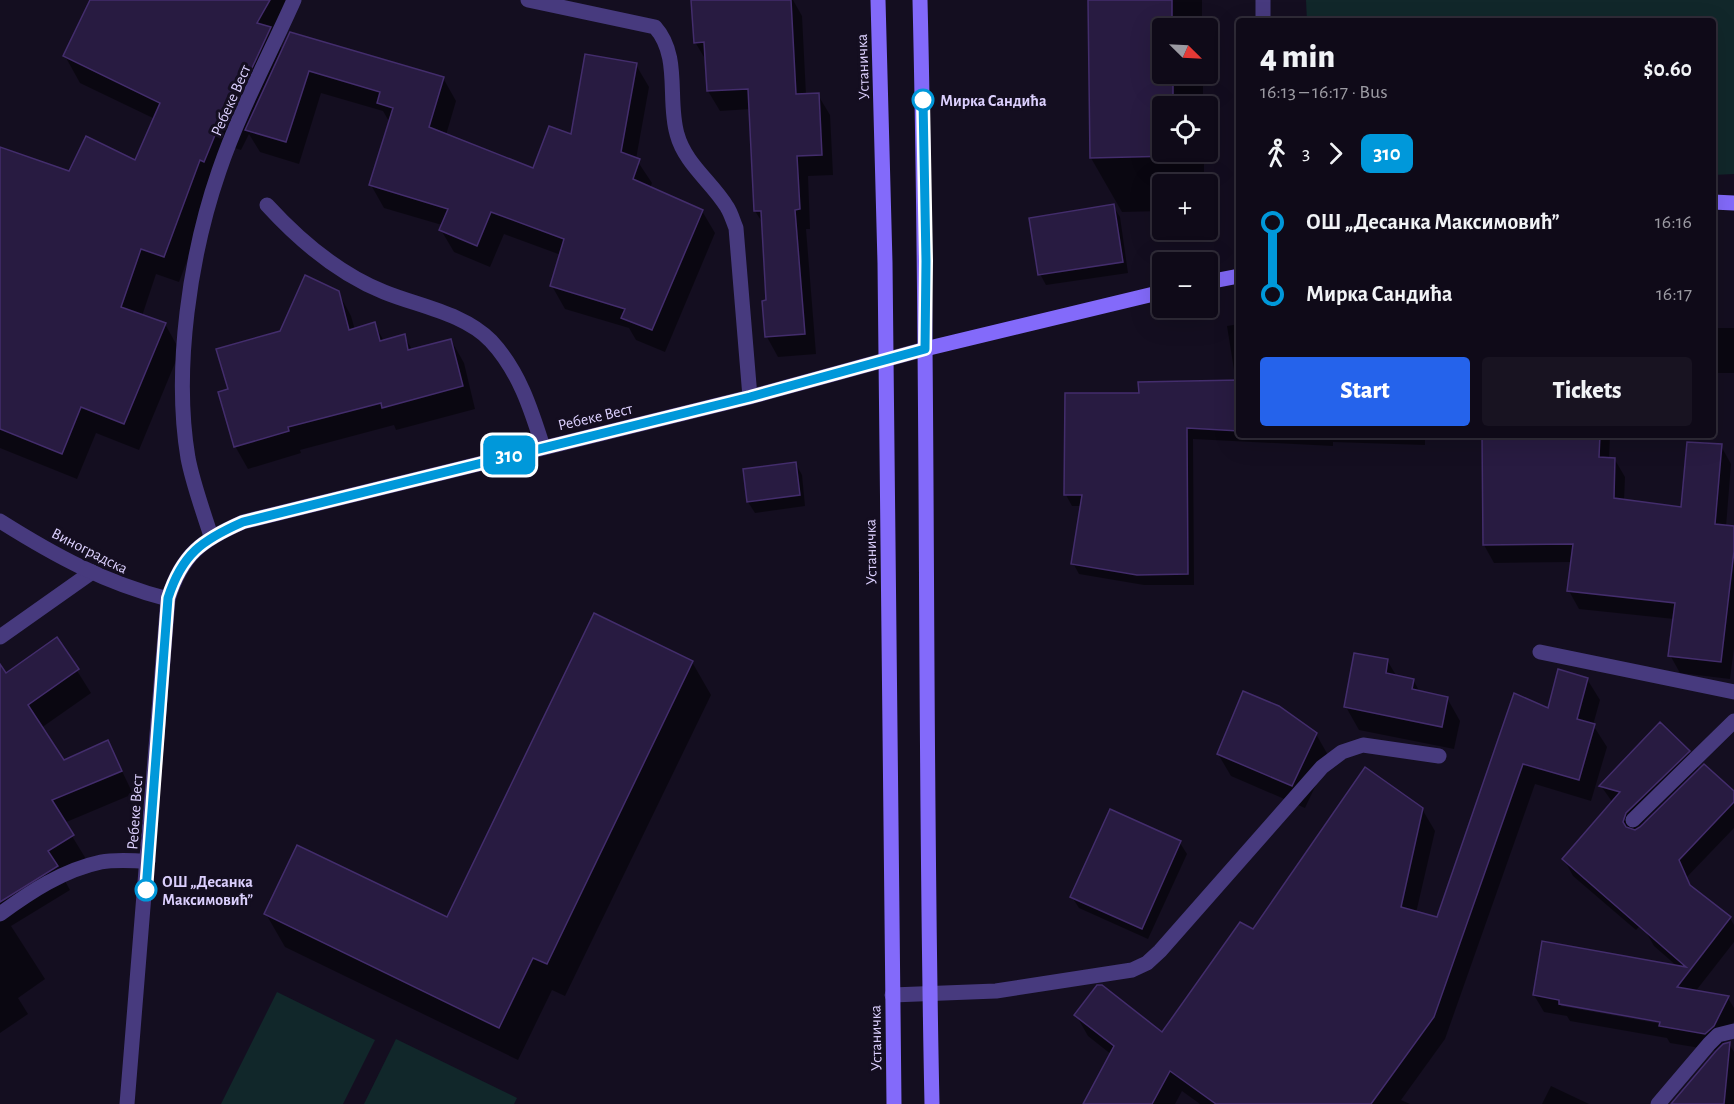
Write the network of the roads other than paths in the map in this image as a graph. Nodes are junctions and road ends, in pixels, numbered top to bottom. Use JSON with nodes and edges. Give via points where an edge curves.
{"nodes":[{"id":1,"x":294,"y":0,"type":"edge"},
{"id":2,"x":528,"y":0,"type":"edge"},
{"id":3,"x":878,"y":0,"type":"edge"},
{"id":4,"x":920,"y":0,"type":"edge"},
{"id":5,"x":1263,"y":0,"type":"edge"},
{"id":6,"x":1263,"y":18,"type":"edge"},
{"id":7,"x":1716,"y":202,"type":"edge"},
{"id":8,"x":1734,"y":203,"type":"edge"},
{"id":9,"x":267,"y":205,"type":"dead end"},
{"id":10,"x":1236,"y":277,"type":"edge"},
{"id":11,"x":1218,"y":280,"type":"edge"},
{"id":12,"x":1152,"y":294,"type":"edge"},
{"id":13,"x":925,"y":349,"type":"junction"},
{"id":14,"x":884,"y":359,"type":"junction"},
{"id":15,"x":750,"y":397,"type":"junction"},
{"id":16,"x":543,"y":447,"type":"junction"},
{"id":17,"x":0,"y":521,"type":"edge"},
{"id":18,"x":211,"y":536,"type":"junction"},
{"id":19,"x":92,"y":572,"type":"junction"},
{"id":20,"x":168,"y":598,"type":"junction"},
{"id":21,"x":0,"y":637,"type":"edge"},
{"id":22,"x":1540,"y":651,"type":"dead end"},
{"id":23,"x":1734,"y":692,"type":"edge"},
{"id":24,"x":1734,"y":722,"type":"edge"},
{"id":25,"x":1439,"y":756,"type":"dead end"},
{"id":26,"x":1633,"y":820,"type":"dead end"},
{"id":27,"x":148,"y":861,"type":"junction"},
{"id":28,"x":0,"y":914,"type":"edge"},
{"id":29,"x":930,"y":994,"type":"junction"},
{"id":30,"x":892,"y":995,"type":"junction"},
{"id":31,"x":1734,"y":1031,"type":"edge"},
{"id":32,"x":127,"y":1104,"type":"edge"},
{"id":33,"x":894,"y":1104,"type":"edge"},
{"id":34,"x":932,"y":1104,"type":"edge"},
{"id":35,"x":1658,"y":1104,"type":"edge"}],
"edges":[{"from":1,"to":18,"type":"street","name":"Ребеке Вест","via":[[219,171],[195,265],[184,359],[185,423],[191,472]]},
{"from":2,"to":15,"type":"street","via":[[655,27],[664,38],[670,57],[671,111],[677,138],[688,158],[728,207],[736,228]]},
{"from":3,"to":14,"type":"main road","name":"Устаничка"},
{"from":4,"to":13,"type":"main road"},
{"from":5,"to":6,"type":"street"},
{"from":7,"to":8,"type":"main road"},
{"from":9,"to":16,"type":"street","via":[[295,235],[340,268],[381,291],[461,320],[490,340],[512,367],[529,402]]},
{"from":10,"to":11,"type":"main road"},
{"from":12,"to":13,"type":"main road"},
{"from":13,"to":14,"type":"street","name":"Ребеке Вест"},
{"from":13,"to":29,"type":"main road"},
{"from":14,"to":15,"type":"street","name":"Ребеке Вест"},
{"from":14,"to":30,"type":"main road","name":"Устаничка"},
{"from":15,"to":16,"type":"street","name":"Ребеке Вест"},
{"from":16,"to":18,"type":"street","name":"Ребеке Вест","via":[[272,514]]},
{"from":17,"to":19,"type":"street","name":"Виноградска"},
{"from":18,"to":20,"type":"street","name":"Ребеке Вест","via":[[184,560]]},
{"from":19,"to":20,"type":"street","name":"Виноградска","via":[[126,588]]},
{"from":19,"to":21,"type":"street"},
{"from":20,"to":27,"type":"street","name":"Ребеке Вест"},
{"from":22,"to":23,"type":"street"},
{"from":24,"to":26,"type":"street"},
{"from":25,"to":29,"type":"street","via":[[1364,745],[1341,752],[1322,767],[1147,963],[1132,970],[996,991]]},
{"from":27,"to":28,"type":"street","via":[[101,862],[64,874]]},
{"from":27,"to":32,"type":"street","name":"Ребеке Вест"},
{"from":29,"to":30,"type":"street"},
{"from":29,"to":34,"type":"main road"},
{"from":30,"to":33,"type":"main road","name":"Устаничка"},
{"from":31,"to":35,"type":"street","via":[[1718,1035],[1708,1044]]}]}
